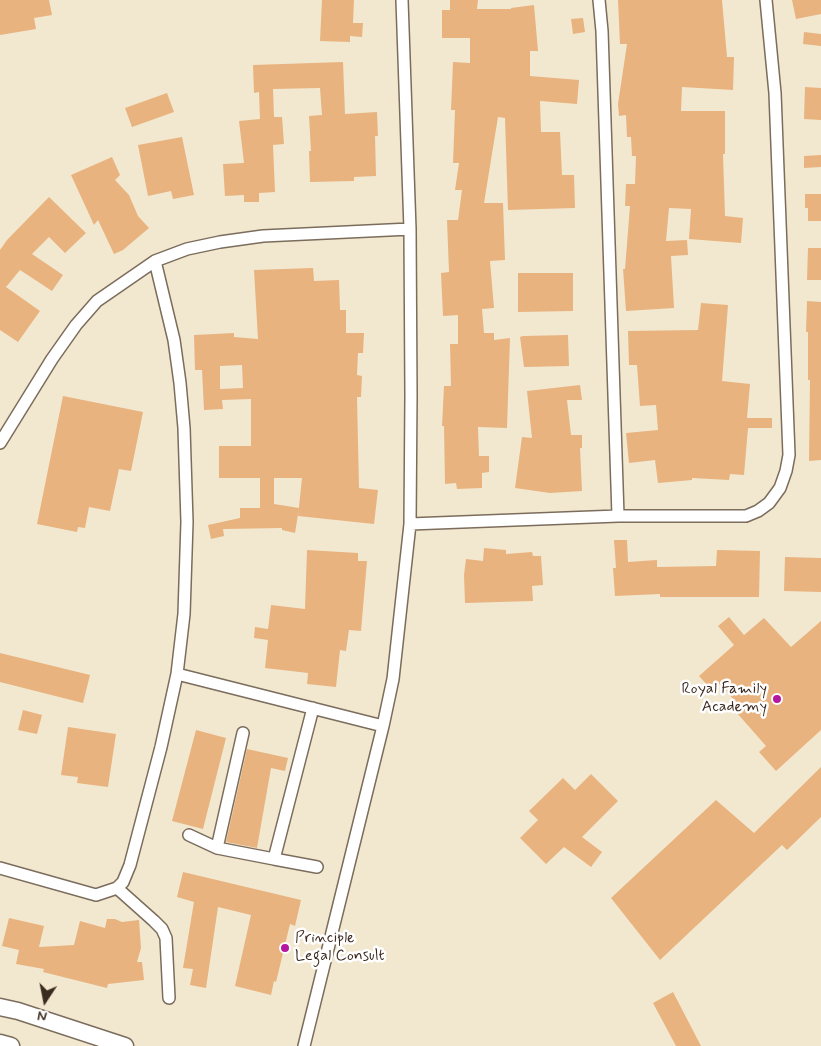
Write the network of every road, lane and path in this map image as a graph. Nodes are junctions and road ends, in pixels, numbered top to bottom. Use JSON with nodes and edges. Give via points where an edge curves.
{"nodes":[{"id":1,"x":402,"y":0,"type":"edge"},
{"id":2,"x":599,"y":0,"type":"edge"},
{"id":3,"x":766,"y":0,"type":"edge"},
{"id":4,"x":410,"y":229,"type":"junction"},
{"id":5,"x":155,"y":262,"type":"junction"},
{"id":6,"x":0,"y":443,"type":"edge"},
{"id":7,"x":618,"y":516,"type":"junction"},
{"id":8,"x":410,"y":524,"type":"junction"},
{"id":9,"x":177,"y":674,"type":"junction"},
{"id":10,"x":313,"y":708,"type":"junction"},
{"id":11,"x":383,"y":726,"type":"junction"},
{"id":12,"x":243,"y":733,"type":"dead end"},
{"id":13,"x":189,"y":835,"type":"dead end"},
{"id":14,"x":217,"y":848,"type":"junction"},
{"id":15,"x":274,"y":859,"type":"junction"},
{"id":16,"x":318,"y":867,"type":"dead end"},
{"id":17,"x":0,"y":868,"type":"edge"},
{"id":18,"x":117,"y":888,"type":"junction"},
{"id":19,"x":169,"y":998,"type":"dead end"},
{"id":20,"x":0,"y":1007,"type":"edge"},
{"id":21,"x":0,"y":1043,"type":"edge"},
{"id":22,"x":11,"y":1046,"type":"edge"},
{"id":23,"x":124,"y":1046,"type":"edge"},
{"id":24,"x":304,"y":1046,"type":"edge"}],
"edges":[{"from":1,"to":4,"type":"street"},
{"from":2,"to":7,"type":"street"},
{"from":3,"to":7,"type":"street","via":[[775,93],[789,455],[786,471],[780,488],[769,503],[746,516]]},
{"from":4,"to":5,"type":"street","via":[[263,236],[186,249]]},
{"from":4,"to":8,"type":"street"},
{"from":5,"to":6,"type":"street","via":[[96,301],[52,359]]},
{"from":5,"to":9,"type":"street","via":[[174,340],[184,428],[187,522],[184,614]]},
{"from":7,"to":8,"type":"street"},
{"from":8,"to":11,"type":"street","via":[[392,679]]},
{"from":9,"to":10,"type":"street"},
{"from":9,"to":18,"type":"street","via":[[130,865]]},
{"from":10,"to":11,"type":"street"},
{"from":10,"to":15,"type":"street"},
{"from":11,"to":24,"type":"street"},
{"from":12,"to":14,"type":"street"},
{"from":13,"to":14,"type":"street"},
{"from":14,"to":15,"type":"street"},
{"from":15,"to":16,"type":"street"},
{"from":17,"to":18,"type":"street","via":[[96,895]]},
{"from":18,"to":19,"type":"street","via":[[162,929],[166,938]]},
{"from":20,"to":23,"type":"main road"},
{"from":21,"to":22,"type":"main road"}]}
